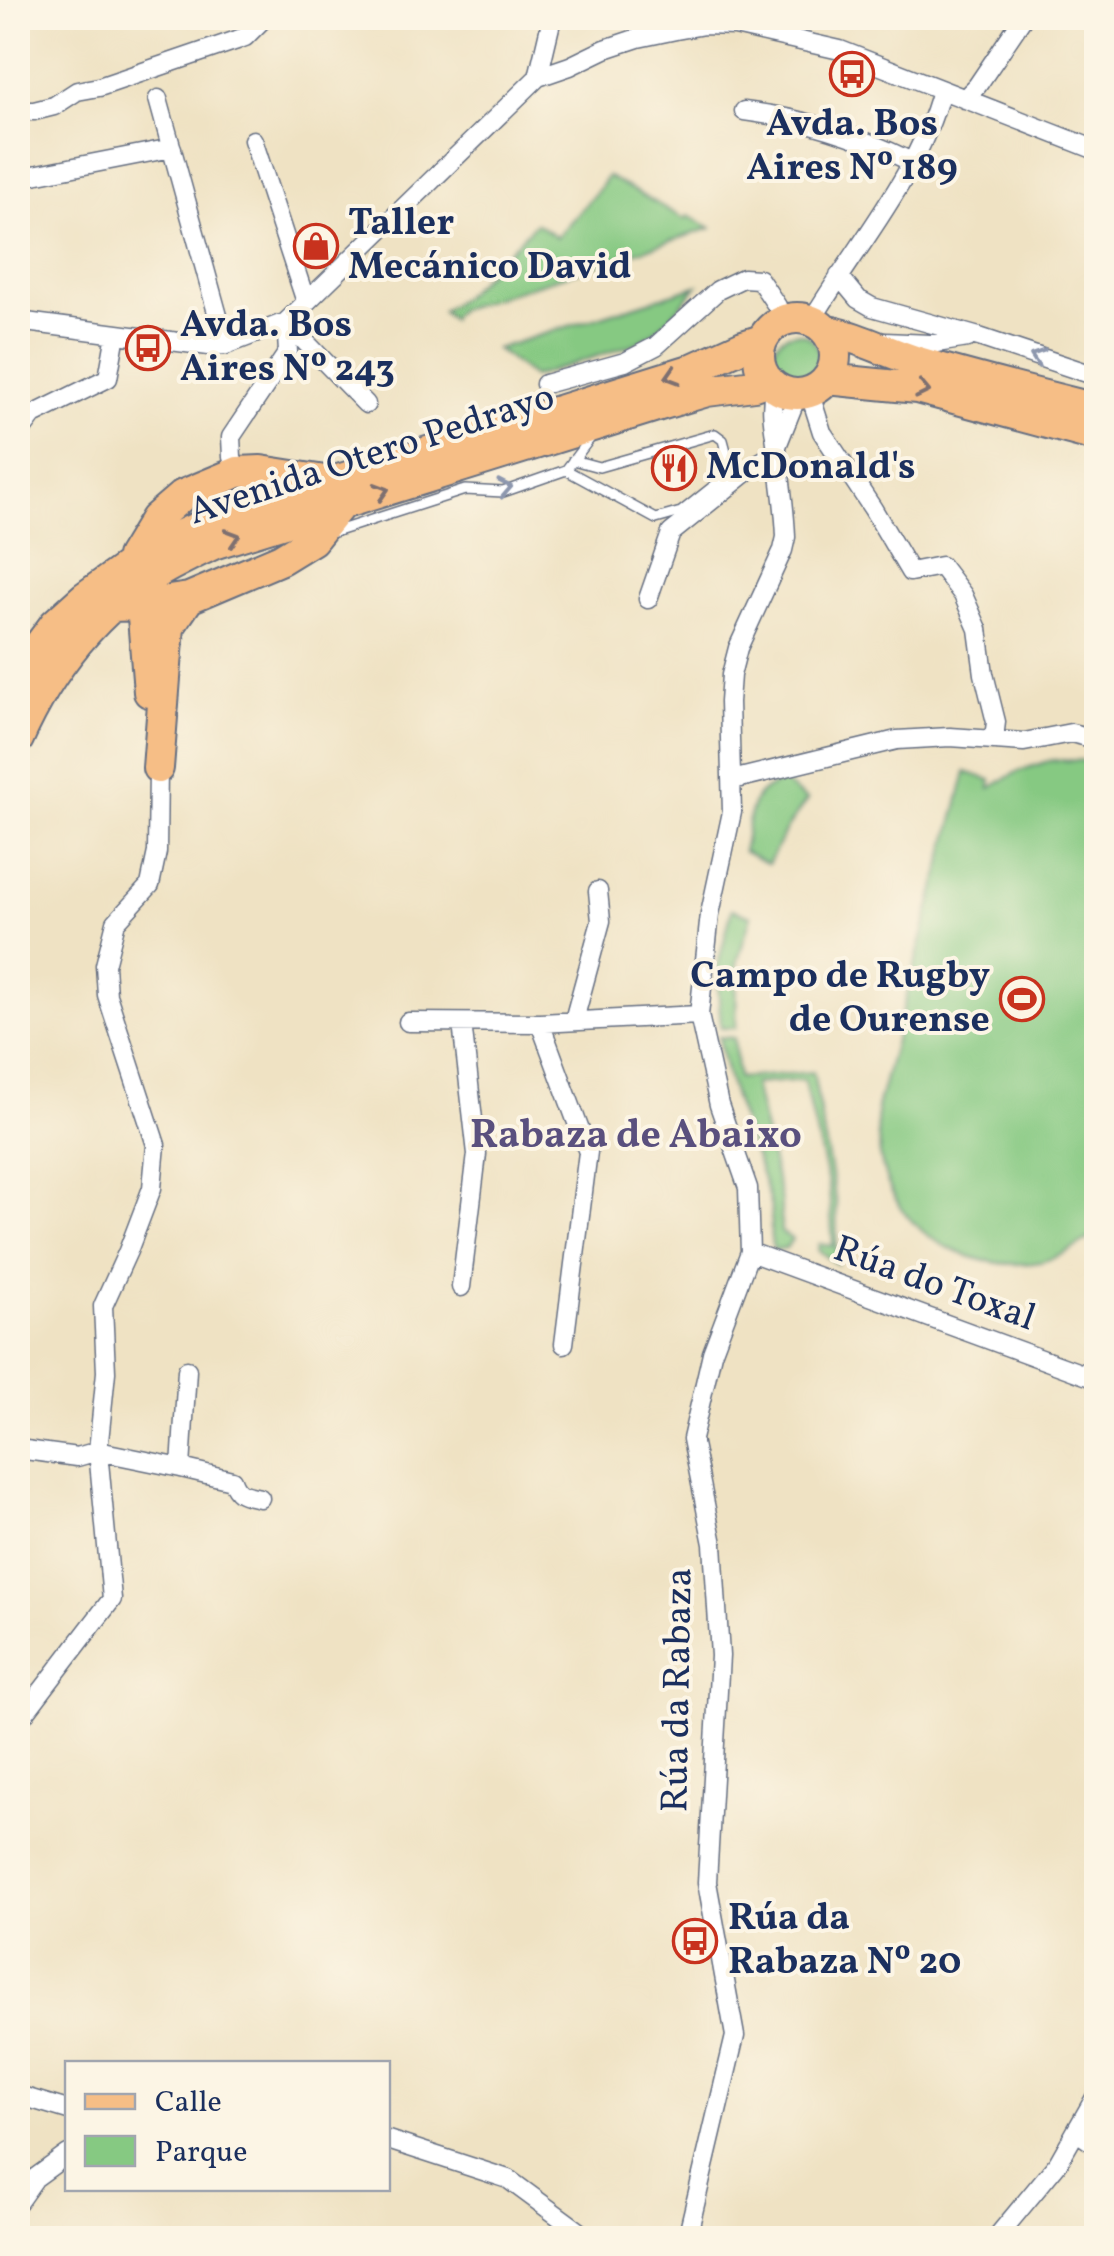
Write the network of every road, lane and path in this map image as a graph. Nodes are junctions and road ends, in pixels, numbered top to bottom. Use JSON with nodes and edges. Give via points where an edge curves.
{"nodes":[{"id":1,"x":264,"y":18,"type":"edge"},
{"id":2,"x":552,"y":18,"type":"edge"},
{"id":3,"x":1023,"y":18,"type":"edge"},
{"id":4,"x":538,"y":76,"type":"junction"},
{"id":5,"x":941,"y":90,"type":"junction"},
{"id":6,"x":158,"y":99,"type":"dead end"},
{"id":7,"x":964,"y":99,"type":"junction"},
{"id":8,"x":18,"y":110,"type":"edge"},
{"id":9,"x":744,"y":111,"type":"dead end"},
{"id":10,"x":253,"y":140,"type":"dead end"},
{"id":11,"x":172,"y":148,"type":"junction"},
{"id":12,"x":1096,"y":150,"type":"edge"},
{"id":13,"x":912,"y":162,"type":"junction"},
{"id":14,"x":18,"y":178,"type":"edge"},
{"id":15,"x":840,"y":276,"type":"junction"},
{"id":16,"x":306,"y":302,"type":"junction"},
{"id":17,"x":18,"y":321,"type":"edge"},
{"id":18,"x":286,"y":322,"type":"junction"},
{"id":19,"x":796,"y":328,"type":"junction"},
{"id":20,"x":116,"y":334,"type":"junction"},
{"id":21,"x":979,"y":337,"type":"junction"},
{"id":22,"x":226,"y":345,"type":"junction"},
{"id":23,"x":870,"y":345,"type":"junction"},
{"id":24,"x":1096,"y":376,"type":"edge"},
{"id":25,"x":545,"y":384,"type":"dead end"},
{"id":26,"x":795,"y":386,"type":"junction"},
{"id":27,"x":366,"y":404,"type":"dead end"},
{"id":28,"x":1096,"y":410,"type":"edge"},
{"id":29,"x":601,"y":424,"type":"junction"},
{"id":30,"x":1096,"y":436,"type":"edge"},
{"id":31,"x":18,"y":445,"type":"edge"},
{"id":32,"x":777,"y":450,"type":"junction"},
{"id":33,"x":573,"y":460,"type":"junction"},
{"id":34,"x":566,"y":470,"type":"junction"},
{"id":35,"x":250,"y":471,"type":"junction"},
{"id":36,"x":337,"y":493,"type":"junction"},
{"id":37,"x":182,"y":495,"type":"junction"},
{"id":38,"x":285,"y":509,"type":"junction"},
{"id":39,"x":312,"y":540,"type":"junction"},
{"id":40,"x":175,"y":550,"type":"junction"},
{"id":41,"x":281,"y":559,"type":"junction"},
{"id":42,"x":126,"y":566,"type":"junction"},
{"id":43,"x":225,"y":582,"type":"junction"},
{"id":44,"x":190,"y":598,"type":"junction"},
{"id":45,"x":648,"y":599,"type":"dead end"},
{"id":46,"x":127,"y":606,"type":"junction"},
{"id":47,"x":67,"y":632,"type":"junction"},
{"id":48,"x":18,"y":679,"type":"edge"},
{"id":49,"x":994,"y":738,"type":"junction"},
{"id":50,"x":1096,"y":738,"type":"edge"},
{"id":51,"x":18,"y":739,"type":"edge"},
{"id":52,"x":158,"y":768,"type":"junction"},
{"id":53,"x":732,"y":780,"type":"junction"},
{"id":54,"x":598,"y":891,"type":"dead end"},
{"id":55,"x":698,"y":1015,"type":"junction"},
{"id":56,"x":574,"y":1020,"type":"junction"},
{"id":57,"x":408,"y":1022,"type":"dead end"},
{"id":58,"x":462,"y":1023,"type":"junction"},
{"id":59,"x":540,"y":1023,"type":"junction"},
{"id":60,"x":750,"y":1252,"type":"junction"},
{"id":61,"x":461,"y":1287,"type":"dead end"},
{"id":62,"x":564,"y":1344,"type":"dead end"},
{"id":63,"x":187,"y":1370,"type":"dead end"},
{"id":64,"x":1096,"y":1379,"type":"edge"},
{"id":65,"x":18,"y":1449,"type":"edge"},
{"id":66,"x":98,"y":1451,"type":"junction"},
{"id":67,"x":180,"y":1468,"type":"junction"},
{"id":68,"x":260,"y":1498,"type":"dead end"},
{"id":69,"x":18,"y":1722,"type":"edge"},
{"id":70,"x":18,"y":2095,"type":"edge"},
{"id":71,"x":1096,"y":2096,"type":"edge"},
{"id":72,"x":65,"y":2109,"type":"edge"},
{"id":73,"x":1076,"y":2132,"type":"junction"},
{"id":74,"x":390,"y":2141,"type":"edge"},
{"id":75,"x":1096,"y":2145,"type":"edge"},
{"id":76,"x":65,"y":2156,"type":"edge"},
{"id":77,"x":18,"y":2202,"type":"edge"},
{"id":78,"x":588,"y":2238,"type":"edge"},
{"id":79,"x":686,"y":2238,"type":"edge"},
{"id":80,"x":996,"y":2238,"type":"edge"}],
"edges":[{"from":1,"to":8,"type":"street","via":[[245,37],[77,90],[54,106]]},
{"from":2,"to":4,"type":"street"},
{"from":3,"to":7,"type":"street"},
{"from":4,"to":5,"type":"street","via":[[638,38],[736,26],[840,50]]},
{"from":4,"to":16,"type":"street"},
{"from":5,"to":7,"type":"street"},
{"from":5,"to":13,"type":"street"},
{"from":6,"to":11,"type":"street"},
{"from":7,"to":12,"type":"street"},
{"from":9,"to":13,"type":"street","via":[[832,128]]},
{"from":10,"to":16,"type":"street"},
{"from":11,"to":14,"type":"street"},
{"from":11,"to":22,"type":"street"},
{"from":13,"to":15,"type":"street"},
{"from":15,"to":19,"type":"street"},
{"from":15,"to":21,"type":"street","via":[[872,307]]},
{"from":16,"to":18,"type":"street"},
{"from":17,"to":20,"type":"street"},
{"from":18,"to":22,"type":"street"},
{"from":18,"to":27,"type":"street"},
{"from":18,"to":35,"type":"street","via":[[288,352],[231,437],[232,456]]},
{"from":19,"to":23,"type":"main road"},
{"from":19,"to":25,"type":"street","name":"Avenida Otero Pedrayo","via":[[759,279],[743,278],[718,290],[656,346]]},
{"from":19,"to":26,"type":"main road","via":[[759,361]]},
{"from":19,"to":26,"type":"main road","via":[[835,354],[834,363]]},
{"from":19,"to":36,"type":"main road","name":"Avenida Otero Pedrayo","one_way":true},
{"from":20,"to":22,"type":"street"},
{"from":20,"to":31,"type":"street","via":[[108,378],[32,415]]},
{"from":21,"to":23,"type":"street"},
{"from":24,"to":21,"type":"street","one_way":true},
{"from":23,"to":28,"type":"main road"},
{"from":26,"to":29,"type":"main road","name":"Avenida Otero Pedrayo","via":[[707,391]]},
{"from":26,"to":30,"type":"main road","name":"Avenida Otero Pedrayo","one_way":true,"via":[[917,388]]},
{"from":26,"to":32,"type":"street"},
{"from":26,"to":49,"type":"street","via":[[910,572],[941,566],[963,594],[978,628]]},
{"from":29,"to":33,"type":"lane"},
{"from":36,"to":29,"type":"main road","name":"Avenida Otero Pedrayo","one_way":true},
{"from":32,"to":45,"type":"street","via":[[671,533]]},
{"from":32,"to":53,"type":"street","name":"Rúa da Rabaza","via":[[786,536],[731,675]]},
{"from":33,"to":34,"type":"lane"},
{"from":33,"to":34,"type":"lane","via":[[599,467],[715,434],[730,466],[681,512],[656,519]]},
{"from":39,"to":34,"type":"lane","one_way":true,"via":[[464,490],[503,492]]},
{"from":35,"to":36,"type":"main road"},
{"from":35,"to":37,"type":"main road"},
{"from":35,"to":38,"type":"main road"},
{"from":36,"to":38,"type":"main road","name":"Avenida Otero Pedrayo"},
{"from":36,"to":39,"type":"main road"},
{"from":37,"to":40,"type":"main road"},
{"from":37,"to":42,"type":"main road","via":[[155,518]]},
{"from":38,"to":40,"type":"main road","name":"Avenida Otero Pedrayo","via":[[223,516]]},
{"from":38,"to":41,"type":"main road"},
{"from":39,"to":41,"type":"main road"},
{"from":40,"to":42,"type":"main road","name":"Avenida Otero Pedrayo"},
{"from":40,"to":43,"type":"main road","via":[[187,575]]},
{"from":40,"to":46,"type":"main road","name":"Avenida Otero Pedrayo"},
{"from":41,"to":43,"type":"main road"},
{"from":42,"to":47,"type":"main road","name":"Avenida Otero Pedrayo","via":[[85,597]]},
{"from":43,"to":44,"type":"main road"},
{"from":44,"to":46,"type":"main road"},
{"from":44,"to":52,"type":"main road","via":[[169,627]]},
{"from":46,"to":47,"type":"main road","name":"Avenida Otero Pedrayo"},
{"from":46,"to":52,"type":"main road"},
{"from":47,"to":48,"type":"main road","name":"Avenida Otero Pedrayo","via":[[26,663]]},
{"from":47,"to":51,"type":"main road","name":"Avenida Otero Pedrayo"},
{"from":49,"to":50,"type":"street"},
{"from":49,"to":53,"type":"street","via":[[897,740]]},
{"from":52,"to":66,"type":"street","via":[[150,884],[116,922],[105,965],[107,996],[156,1145],[152,1188],[104,1306]]},
{"from":53,"to":55,"type":"street","name":"Rúa da Rabaza"},
{"from":54,"to":56,"type":"street","via":[[601,921]]},
{"from":55,"to":56,"type":"street"},
{"from":55,"to":60,"type":"street","name":"Rúa da Rabaza","via":[[748,1188]]},
{"from":56,"to":59,"type":"street"},
{"from":57,"to":58,"type":"street"},
{"from":58,"to":59,"type":"street"},
{"from":58,"to":61,"type":"street","via":[[477,1154]]},
{"from":59,"to":62,"type":"street","via":[[588,1152]]},
{"from":60,"to":64,"type":"street","name":"Rúa do Toxal"},
{"from":60,"to":79,"type":"street","name":"Rúa da Rabaza","via":[[712,1354],[692,1439],[713,1544],[720,1656],[707,1882],[735,2036]]},
{"from":63,"to":67,"type":"street"},
{"from":65,"to":66,"type":"street","via":[[77,1457]]},
{"from":66,"to":67,"type":"street"},
{"from":66,"to":69,"type":"street","via":[[112,1599]]},
{"from":67,"to":68,"type":"street","via":[[232,1480],[236,1490]]},
{"from":70,"to":72,"type":"street"},
{"from":71,"to":73,"type":"street"},
{"from":73,"to":75,"type":"street"},
{"from":73,"to":80,"type":"street"},
{"from":74,"to":78,"type":"street","via":[[508,2179]]},
{"from":76,"to":77,"type":"street"}]}
